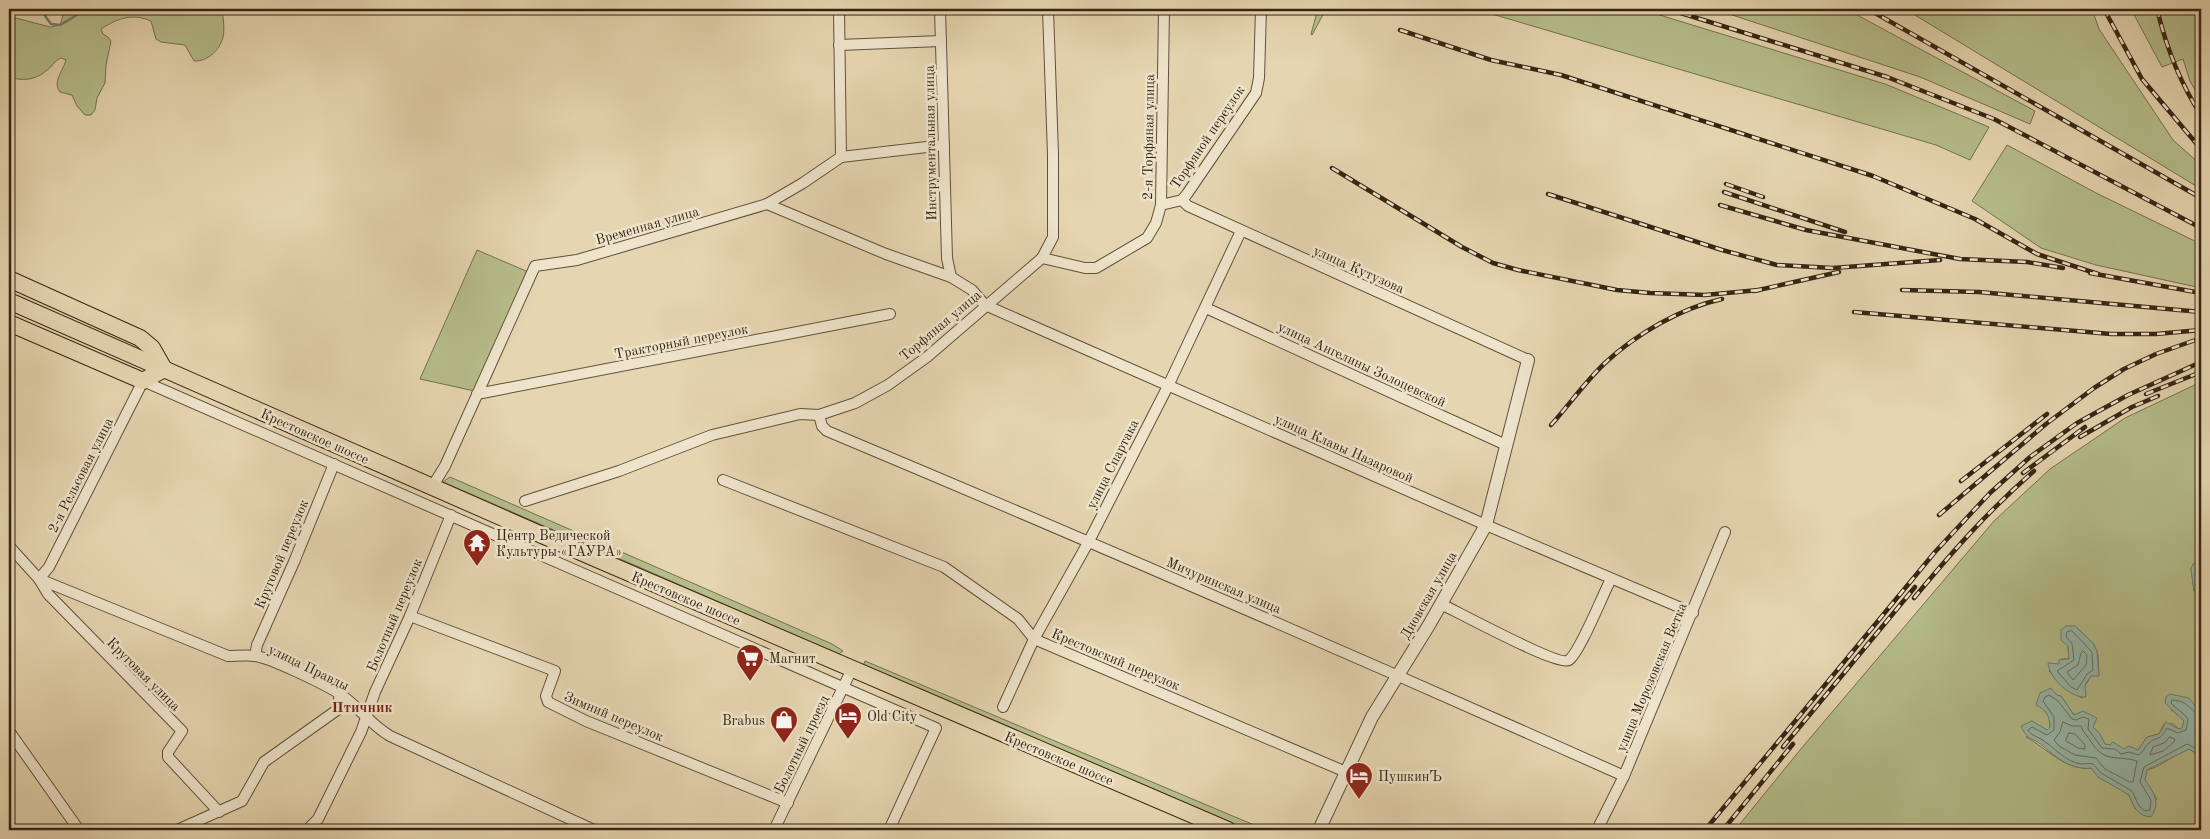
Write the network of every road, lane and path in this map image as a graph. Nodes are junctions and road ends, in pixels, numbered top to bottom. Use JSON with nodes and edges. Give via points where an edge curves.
{"nodes":[{"id":1,"x":839,"y":9,"type":"edge"},
{"id":2,"x":940,"y":9,"type":"edge"},
{"id":3,"x":1048,"y":9,"type":"edge"},
{"id":4,"x":1164,"y":9,"type":"edge"},
{"id":5,"x":1261,"y":9,"type":"edge"},
{"id":6,"x":942,"y":41,"type":"junction"},
{"id":7,"x":839,"y":46,"type":"junction"},
{"id":8,"x":944,"y":145,"type":"junction"},
{"id":9,"x":841,"y":157,"type":"junction"},
{"id":10,"x":1182,"y":200,"type":"junction"},
{"id":11,"x":767,"y":204,"type":"junction"},
{"id":12,"x":1161,"y":205,"type":"junction"},
{"id":13,"x":1241,"y":231,"type":"junction"},
{"id":14,"x":1042,"y":258,"type":"junction"},
{"id":15,"x":951,"y":277,"type":"junction"},
{"id":16,"x":9,"y":280,"type":"edge"},
{"id":17,"x":9,"y":301,"type":"edge"},
{"id":18,"x":985,"y":305,"type":"junction"},
{"id":19,"x":1206,"y":308,"type":"junction"},
{"id":20,"x":890,"y":314,"type":"dead end"},
{"id":21,"x":9,"y":323,"type":"edge"},
{"id":22,"x":1528,"y":360,"type":"joint"},
{"id":23,"x":164,"y":369,"type":"junction"},
{"id":24,"x":143,"y":381,"type":"junction"},
{"id":25,"x":1168,"y":386,"type":"junction"},
{"id":26,"x":477,"y":394,"type":"junction"},
{"id":27,"x":819,"y":415,"type":"junction"},
{"id":28,"x":1506,"y":445,"type":"junction"},
{"id":29,"x":334,"y":464,"type":"junction"},
{"id":30,"x":723,"y":480,"type":"dead end"},
{"id":31,"x":432,"y":487,"type":"junction"},
{"id":32,"x":525,"y":501,"type":"dead end"},
{"id":33,"x":450,"y":515,"type":"junction"},
{"id":34,"x":1486,"y":525,"type":"junction"},
{"id":35,"x":1726,"y":532,"type":"dead end"},
{"id":36,"x":1088,"y":541,"type":"junction"},
{"id":37,"x":9,"y":546,"type":"edge"},
{"id":38,"x":39,"y":579,"type":"junction"},
{"id":39,"x":1611,"y":579,"type":"junction"},
{"id":40,"x":1441,"y":604,"type":"junction"},
{"id":41,"x":1693,"y":614,"type":"junction"},
{"id":42,"x":410,"y":616,"type":"junction"},
{"id":43,"x":1034,"y":639,"type":"junction"},
{"id":44,"x":255,"y":656,"type":"junction"},
{"id":45,"x":852,"y":669,"type":"junction"},
{"id":46,"x":1398,"y":675,"type":"junction"},
{"id":47,"x":844,"y":688,"type":"junction"},
{"id":48,"x":340,"y":694,"type":"junction"},
{"id":49,"x":1003,"y":707,"type":"dead end"},
{"id":50,"x":366,"y":716,"type":"junction"},
{"id":51,"x":9,"y":731,"type":"edge"},
{"id":52,"x":1346,"y":772,"type":"junction"},
{"id":53,"x":1624,"y":776,"type":"junction"},
{"id":54,"x":788,"y":803,"type":"junction"},
{"id":55,"x":219,"y":812,"type":"junction"},
{"id":56,"x":79,"y":830,"type":"edge"},
{"id":57,"x":177,"y":830,"type":"edge"},
{"id":58,"x":307,"y":830,"type":"edge"},
{"id":59,"x":594,"y":830,"type":"edge"},
{"id":60,"x":774,"y":830,"type":"edge"},
{"id":61,"x":889,"y":830,"type":"edge"},
{"id":62,"x":1228,"y":830,"type":"edge"},
{"id":63,"x":1319,"y":830,"type":"edge"},
{"id":64,"x":1597,"y":830,"type":"edge"}],
"edges":[{"from":1,"to":7,"type":"street"},
{"from":2,"to":6,"type":"street","name":"Инструментальная улица"},
{"from":3,"to":14,"type":"street","name":"Торфяная улица","via":[[1053,237]]},
{"from":4,"to":12,"type":"street","name":"2-я Торфяная улица"},
{"from":5,"to":10,"type":"street","name":"Торфяной переулок","via":[[1256,93]]},
{"from":6,"to":7,"type":"street"},
{"from":6,"to":8,"type":"street","name":"Инструментальная улица"},
{"from":7,"to":9,"type":"street"},
{"from":8,"to":9,"type":"street"},
{"from":8,"to":15,"type":"street","name":"Инструментальная улица","via":[[947,258]]},
{"from":9,"to":11,"type":"street"},
{"from":10,"to":12,"type":"street","name":"Торфяной переулок"},
{"from":10,"to":13,"type":"street","name":"улица Кутузова","via":[[1188,206]]},
{"from":11,"to":15,"type":"street","via":[[886,254]]},
{"from":11,"to":26,"type":"street","name":"Временная улица","via":[[577,260],[534,266]]},
{"from":12,"to":14,"type":"street","name":"2-я Торфяная улица","via":[[1147,238],[1096,268]]},
{"from":13,"to":19,"type":"street","name":"улица Спартака"},
{"from":13,"to":22,"type":"street","name":"улица Кутузова"},
{"from":14,"to":18,"type":"street","name":"Торфяная улица"},
{"from":15,"to":18,"type":"street","via":[[972,290]]},
{"from":16,"to":23,"type":"main road","via":[[140,338],[152,348]]},
{"from":17,"to":23,"type":"main road","name":"Крестовское шоссе"},
{"from":18,"to":25,"type":"street","name":"улица Клавы Назаровой"},
{"from":18,"to":27,"type":"street","name":"Торфяная улица","via":[[927,357],[888,385],[855,404]]},
{"from":19,"to":25,"type":"street","name":"улица Спартака"},
{"from":19,"to":28,"type":"street","name":"улица Ангелины Золоцевской"},
{"from":20,"to":26,"type":"street","name":"Тракторный переулок"},
{"from":21,"to":24,"type":"main road"},
{"from":22,"to":28,"type":"street","name":"Дновская улица"},
{"from":23,"to":24,"type":"main road"},
{"from":23,"to":31,"type":"main road","name":"Крестовское шоссе"},
{"from":24,"to":29,"type":"street"},
{"from":24,"to":38,"type":"street","name":"2-я Рельсовая улица","via":[[49,567]]},
{"from":25,"to":34,"type":"street","name":"улица Клавы Назаровой"},
{"from":25,"to":36,"type":"street","name":"улица Спартака"},
{"from":26,"to":31,"type":"street","name":"Временная улица"},
{"from":27,"to":32,"type":"street","name":"Торфяная улица","via":[[800,414],[712,435],[619,471]]},
{"from":27,"to":36,"type":"street","name":"Мичуринская улица","via":[[827,431]]},
{"from":28,"to":34,"type":"street","name":"Дновская улица"},
{"from":29,"to":33,"type":"street"},
{"from":29,"to":44,"type":"street","name":"Круговой переулок","via":[[257,644]]},
{"from":30,"to":43,"type":"street","name":"Крестовский переулок","via":[[944,567],[1018,618]]},
{"from":31,"to":45,"type":"main road","name":"Крестовское шоссе"},
{"from":33,"to":42,"type":"street","name":"Болотный переулок"},
{"from":33,"to":47,"type":"street"},
{"from":34,"to":39,"type":"street","name":"улица Клавы Назаровой"},
{"from":34,"to":40,"type":"street","name":"Дновская улица"},
{"from":35,"to":41,"type":"street","name":"улица Морозовская Ветка"},
{"from":36,"to":43,"type":"street","name":"улица Спартака"},
{"from":36,"to":46,"type":"street","name":"Мичуринская улица"},
{"from":37,"to":38,"type":"street","name":"улица Правды"},
{"from":38,"to":44,"type":"street","name":"улица Правды","via":[[228,656]]},
{"from":38,"to":55,"type":"street","name":"Круговая улица","via":[[55,601],[182,731],[168,756]]},
{"from":39,"to":40,"type":"street","via":[[1579,645],[1566,661],[1538,652]]},
{"from":39,"to":41,"type":"street","name":"улица Клавы Назаровой"},
{"from":40,"to":46,"type":"street","name":"Дновская улица"},
{"from":41,"to":53,"type":"street","name":"улица Морозовская Ветка"},
{"from":42,"to":50,"type":"street","name":"Болотный переулок"},
{"from":42,"to":54,"type":"street","name":"Зимний переулок","via":[[555,671],[546,696],[548,702],[586,721]]},
{"from":43,"to":49,"type":"street","name":"улица Спартака"},
{"from":43,"to":52,"type":"street","name":"Крестовский переулок"},
{"from":44,"to":48,"type":"street","name":"улица Правды","via":[[277,663]]},
{"from":45,"to":47,"type":"street","name":"Болотный проезд"},
{"from":45,"to":62,"type":"main road","name":"Крестовское шоссе"},
{"from":46,"to":52,"type":"street","name":"Дновская улица","via":[[1372,717]]},
{"from":46,"to":53,"type":"street","name":"Мичуринская улица"},
{"from":47,"to":54,"type":"street","name":"Болотный проезд"},
{"from":47,"to":61,"type":"street","via":[[936,728]]},
{"from":48,"to":50,"type":"street","name":"улица Правды"},
{"from":48,"to":55,"type":"street","via":[[337,710],[264,762],[242,801]]},
{"from":50,"to":58,"type":"street","name":"Болотный переулок","via":[[318,819]]},
{"from":50,"to":59,"type":"street","name":"улица Правды","via":[[375,727],[390,736]]},
{"from":51,"to":56,"type":"street"},
{"from":52,"to":63,"type":"street","name":"Дновская улица"},
{"from":53,"to":64,"type":"street","name":"улица Морозовская Ветка"},
{"from":54,"to":60,"type":"street","name":"Болотный проезд"},
{"from":55,"to":57,"type":"street"}]}
